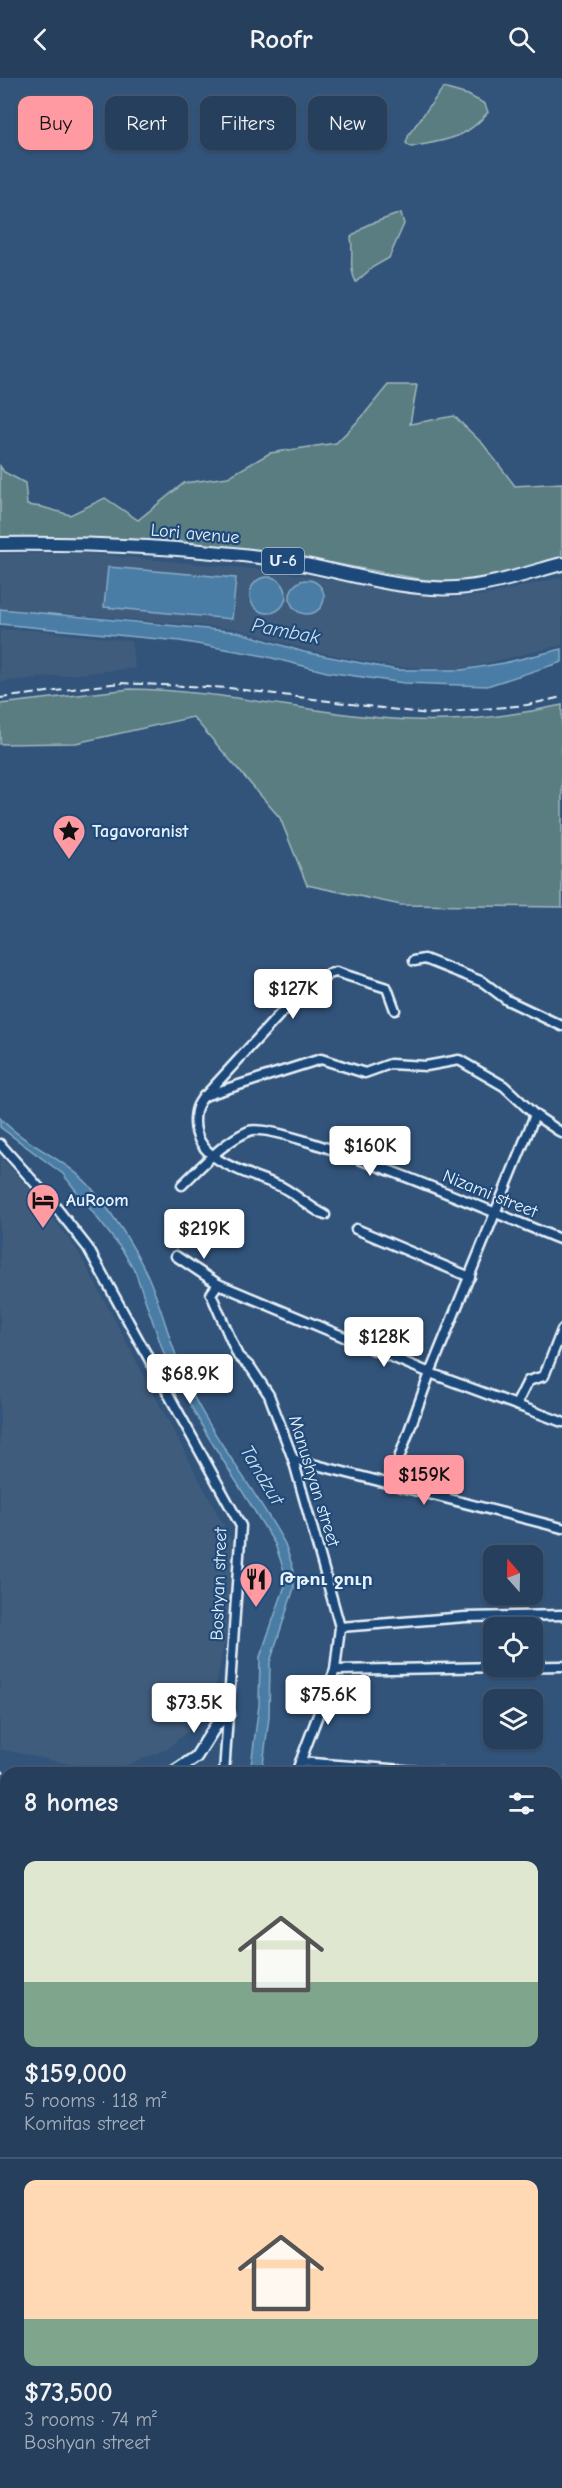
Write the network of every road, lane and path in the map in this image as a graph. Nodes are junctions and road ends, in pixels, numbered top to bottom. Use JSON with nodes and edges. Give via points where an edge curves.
{"nodes":[{"id":1,"x":0,"y":544,"type":"edge"},
{"id":2,"x":562,"y":564,"type":"edge"},
{"id":3,"x":414,"y":962,"type":"dead end"},
{"id":4,"x":395,"y":1010,"type":"dead end"},
{"id":5,"x":562,"y":1026,"type":"edge"},
{"id":6,"x":204,"y":1096,"type":"junction"},
{"id":7,"x":535,"y":1115,"type":"junction"},
{"id":8,"x":562,"y":1133,"type":"edge"},
{"id":9,"x":0,"y":1144,"type":"edge"},
{"id":10,"x":212,"y":1156,"type":"junction"},
{"id":11,"x":182,"y":1185,"type":"dead end"},
{"id":12,"x":495,"y":1214,"type":"junction"},
{"id":13,"x":325,"y":1215,"type":"dead end"},
{"id":14,"x":356,"y":1229,"type":"dead end"},
{"id":15,"x":562,"y":1240,"type":"edge"},
{"id":16,"x":176,"y":1256,"type":"dead end"},
{"id":17,"x":470,"y":1277,"type":"junction"},
{"id":18,"x":218,"y":1284,"type":"junction"},
{"id":19,"x":562,"y":1330,"type":"edge"},
{"id":20,"x":430,"y":1373,"type":"junction"},
{"id":21,"x":516,"y":1405,"type":"junction"},
{"id":22,"x":562,"y":1422,"type":"edge"},
{"id":23,"x":293,"y":1459,"type":"junction"},
{"id":24,"x":390,"y":1484,"type":"junction"},
{"id":25,"x":562,"y":1528,"type":"edge"},
{"id":26,"x":562,"y":1615,"type":"edge"},
{"id":27,"x":340,"y":1627,"type":"junction"},
{"id":28,"x":562,"y":1666,"type":"edge"},
{"id":29,"x":335,"y":1670,"type":"junction"},
{"id":30,"x":229,"y":1713,"type":"junction"},
{"id":31,"x":300,"y":1762,"type":"junction"},
{"id":32,"x":180,"y":1767,"type":"edge"},
{"id":33,"x":224,"y":1767,"type":"edge"},
{"id":34,"x":298,"y":1767,"type":"edge"},
{"id":35,"x":364,"y":1767,"type":"edge"}],
"edges":[{"from":1,"to":2,"type":"highway","name":"Lori avenue","number":"Մ-6","via":[[103,543],[268,558],[444,588],[477,586]]},
{"from":3,"to":5,"type":"street","via":[[425,959],[483,982],[507,1000]]},
{"from":4,"to":6,"type":"street","via":[[387,988],[336,972],[329,974],[281,1013]]},
{"from":6,"to":7,"type":"street","via":[[321,1059],[365,1073],[390,1064],[426,1066],[459,1060],[504,1086]]},
{"from":6,"to":10,"type":"street","via":[[197,1105],[195,1129],[201,1147]]},
{"from":7,"to":8,"type":"street"},
{"from":7,"to":12,"type":"street"},
{"from":9,"to":30,"type":"street","name":"Boshyan street","via":[[88,1248],[241,1526]]},
{"from":10,"to":11,"type":"street","name":"Nizami street"},
{"from":10,"to":12,"type":"street","name":"Nizami street","via":[[251,1130],[284,1133]]},
{"from":10,"to":13,"type":"street","via":[[285,1189]]},
{"from":12,"to":15,"type":"street","name":"Nizami street"},
{"from":12,"to":17,"type":"street"},
{"from":14,"to":17,"type":"street"},
{"from":16,"to":18,"type":"street"},
{"from":17,"to":20,"type":"street"},
{"from":18,"to":20,"type":"street"},
{"from":18,"to":23,"type":"street","name":"Manushyan street","via":[[210,1294],[238,1356],[252,1368],[269,1395]]},
{"from":19,"to":21,"type":"street","via":[[544,1376],[528,1382]]},
{"from":20,"to":21,"type":"street"},
{"from":20,"to":24,"type":"street"},
{"from":21,"to":22,"type":"street"},
{"from":23,"to":24,"type":"street"},
{"from":23,"to":27,"type":"street","name":"Manushyan street"},
{"from":24,"to":25,"type":"street"},
{"from":26,"to":27,"type":"street","via":[[465,1617]]},
{"from":27,"to":29,"type":"street","name":"Manushyan street"},
{"from":28,"to":29,"type":"street"},
{"from":29,"to":31,"type":"street","name":"Manushyan street"},
{"from":30,"to":32,"type":"main road","via":[[216,1725],[196,1756]]},
{"from":30,"to":33,"type":"street","name":"Boshyan street"},
{"from":31,"to":34,"type":"street","name":"Manushyan street"},
{"from":31,"to":35,"type":"street"}]}
